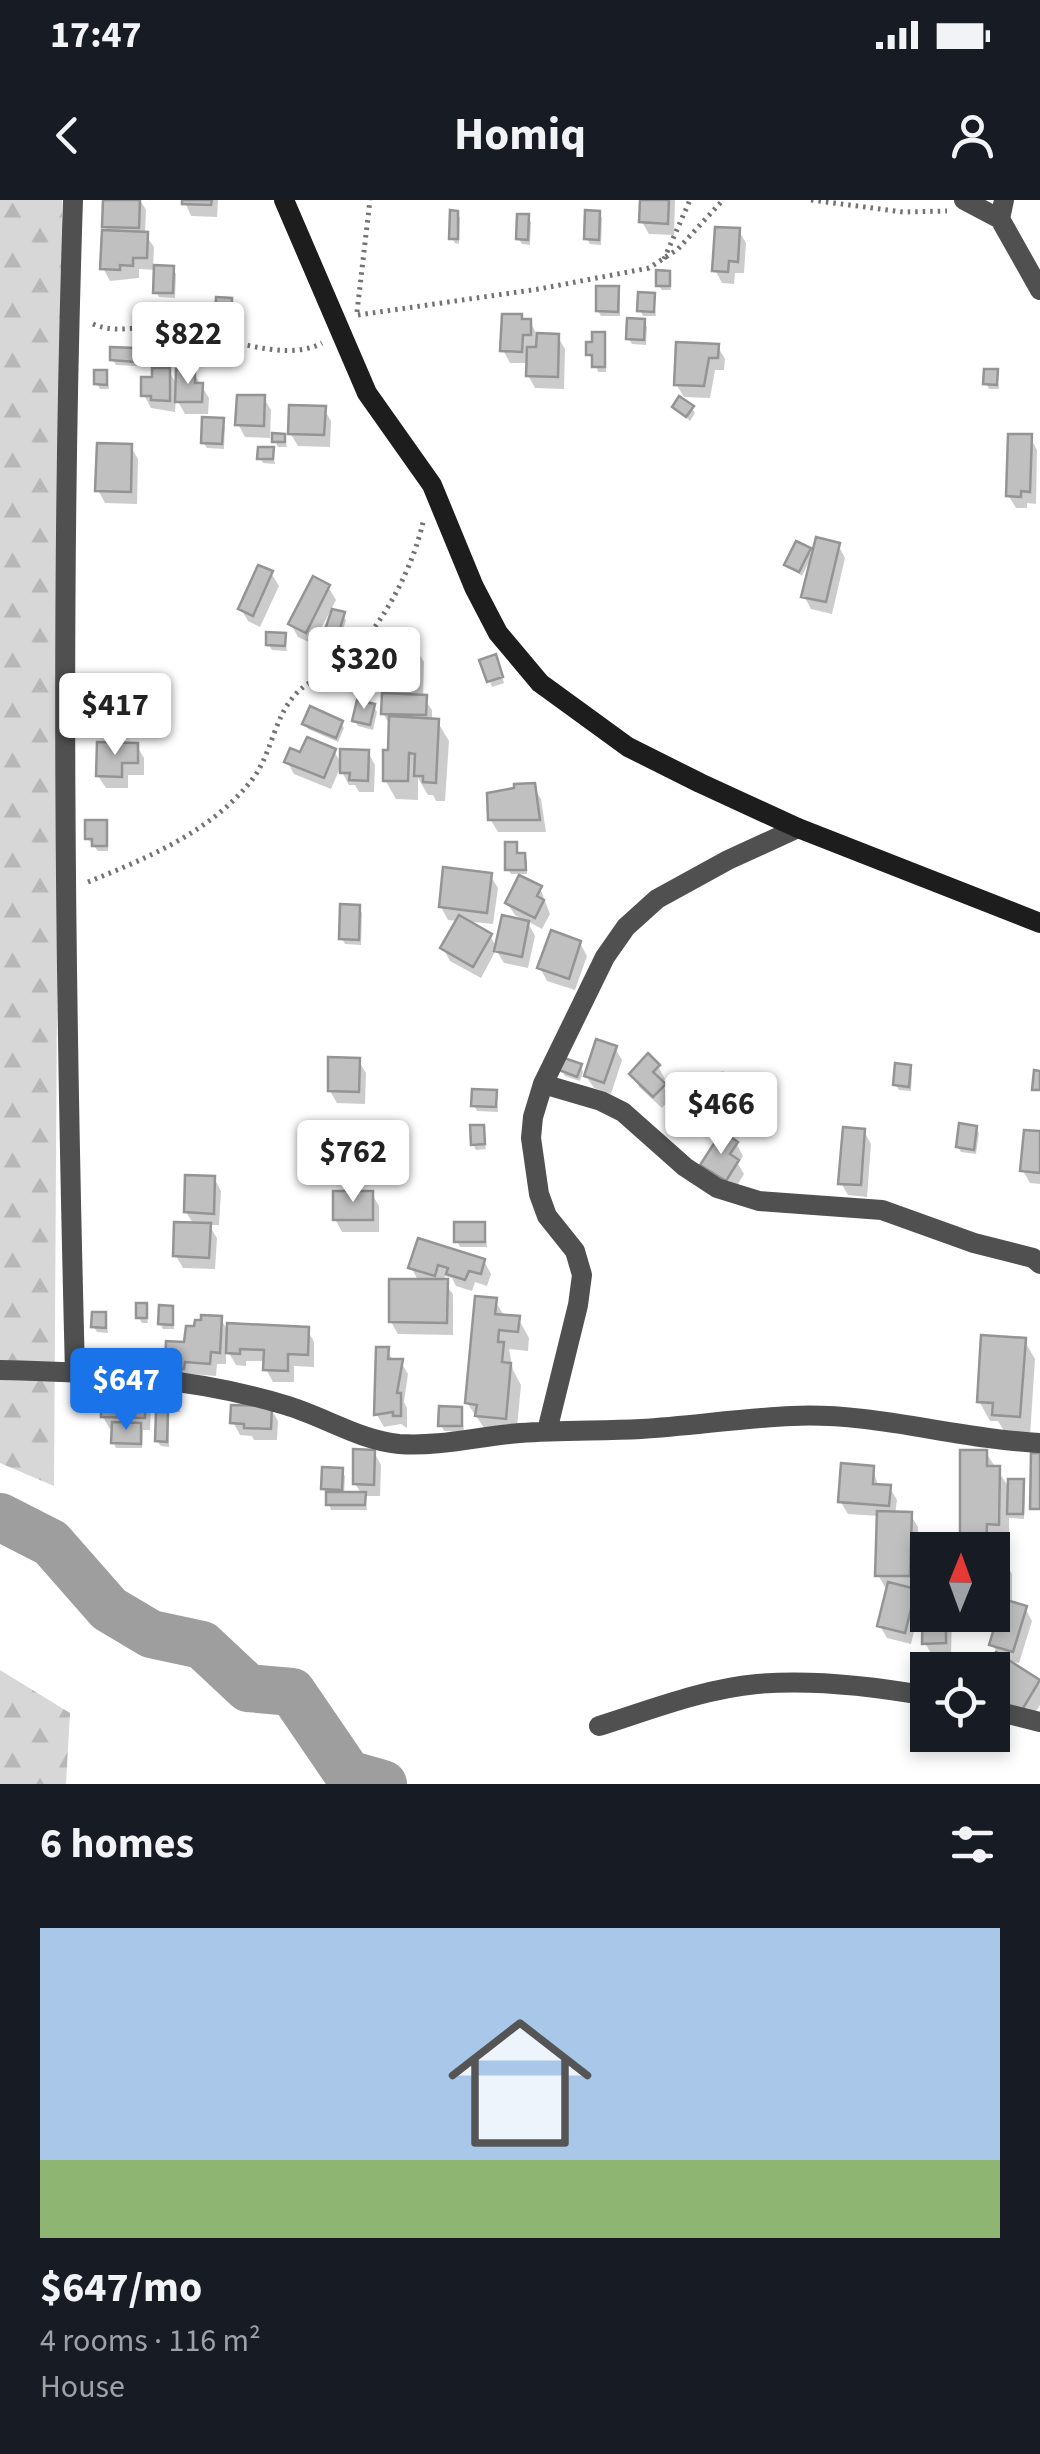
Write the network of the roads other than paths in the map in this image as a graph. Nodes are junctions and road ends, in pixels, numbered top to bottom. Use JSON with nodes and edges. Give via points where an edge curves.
{"nodes":[{"id":1,"x":73,"y":200,"type":"edge"},
{"id":2,"x":284,"y":200,"type":"edge"},
{"id":3,"x":971,"y":204,"type":"edge"},
{"id":4,"x":1002,"y":210,"type":"edge"},
{"id":5,"x":1040,"y":290,"type":"edge"},
{"id":6,"x":798,"y":828,"type":"junction"},
{"id":7,"x":1040,"y":922,"type":"edge"},
{"id":8,"x":543,"y":1084,"type":"junction"},
{"id":9,"x":1040,"y":1264,"type":"edge"},
{"id":10,"x":0,"y":1370,"type":"edge"},
{"id":11,"x":75,"y":1372,"type":"junction"},
{"id":12,"x":547,"y":1431,"type":"junction"},
{"id":13,"x":1040,"y":1443,"type":"edge"},
{"id":14,"x":910,"y":1694,"type":"edge"},
{"id":15,"x":1010,"y":1714,"type":"edge"},
{"id":16,"x":1040,"y":1722,"type":"edge"},
{"id":17,"x":599,"y":1726,"type":"dead end"}],
"edges":[{"from":1,"to":11,"type":"street","via":[[66,891]]},
{"from":2,"to":6,"type":"street","via":[[346,317],[367,393],[432,485],[498,634],[540,684],[628,747]]},
{"from":3,"to":4,"type":"street"},
{"from":4,"to":5,"type":"street"},
{"from":6,"to":7,"type":"street"},
{"from":6,"to":8,"type":"street","via":[[657,899],[626,927]]},
{"from":8,"to":9,"type":"street","via":[[623,1112],[717,1188],[759,1200],[882,1210]]},
{"from":8,"to":12,"type":"street","via":[[531,1138],[539,1194],[547,1216],[576,1251],[582,1275]]},
{"from":10,"to":11,"type":"street"},
{"from":11,"to":12,"type":"street","via":[[206,1386],[287,1405],[397,1444]]},
{"from":12,"to":13,"type":"street","via":[[844,1417]]},
{"from":14,"to":17,"type":"street","via":[[756,1684]]},
{"from":15,"to":16,"type":"street"}]}
